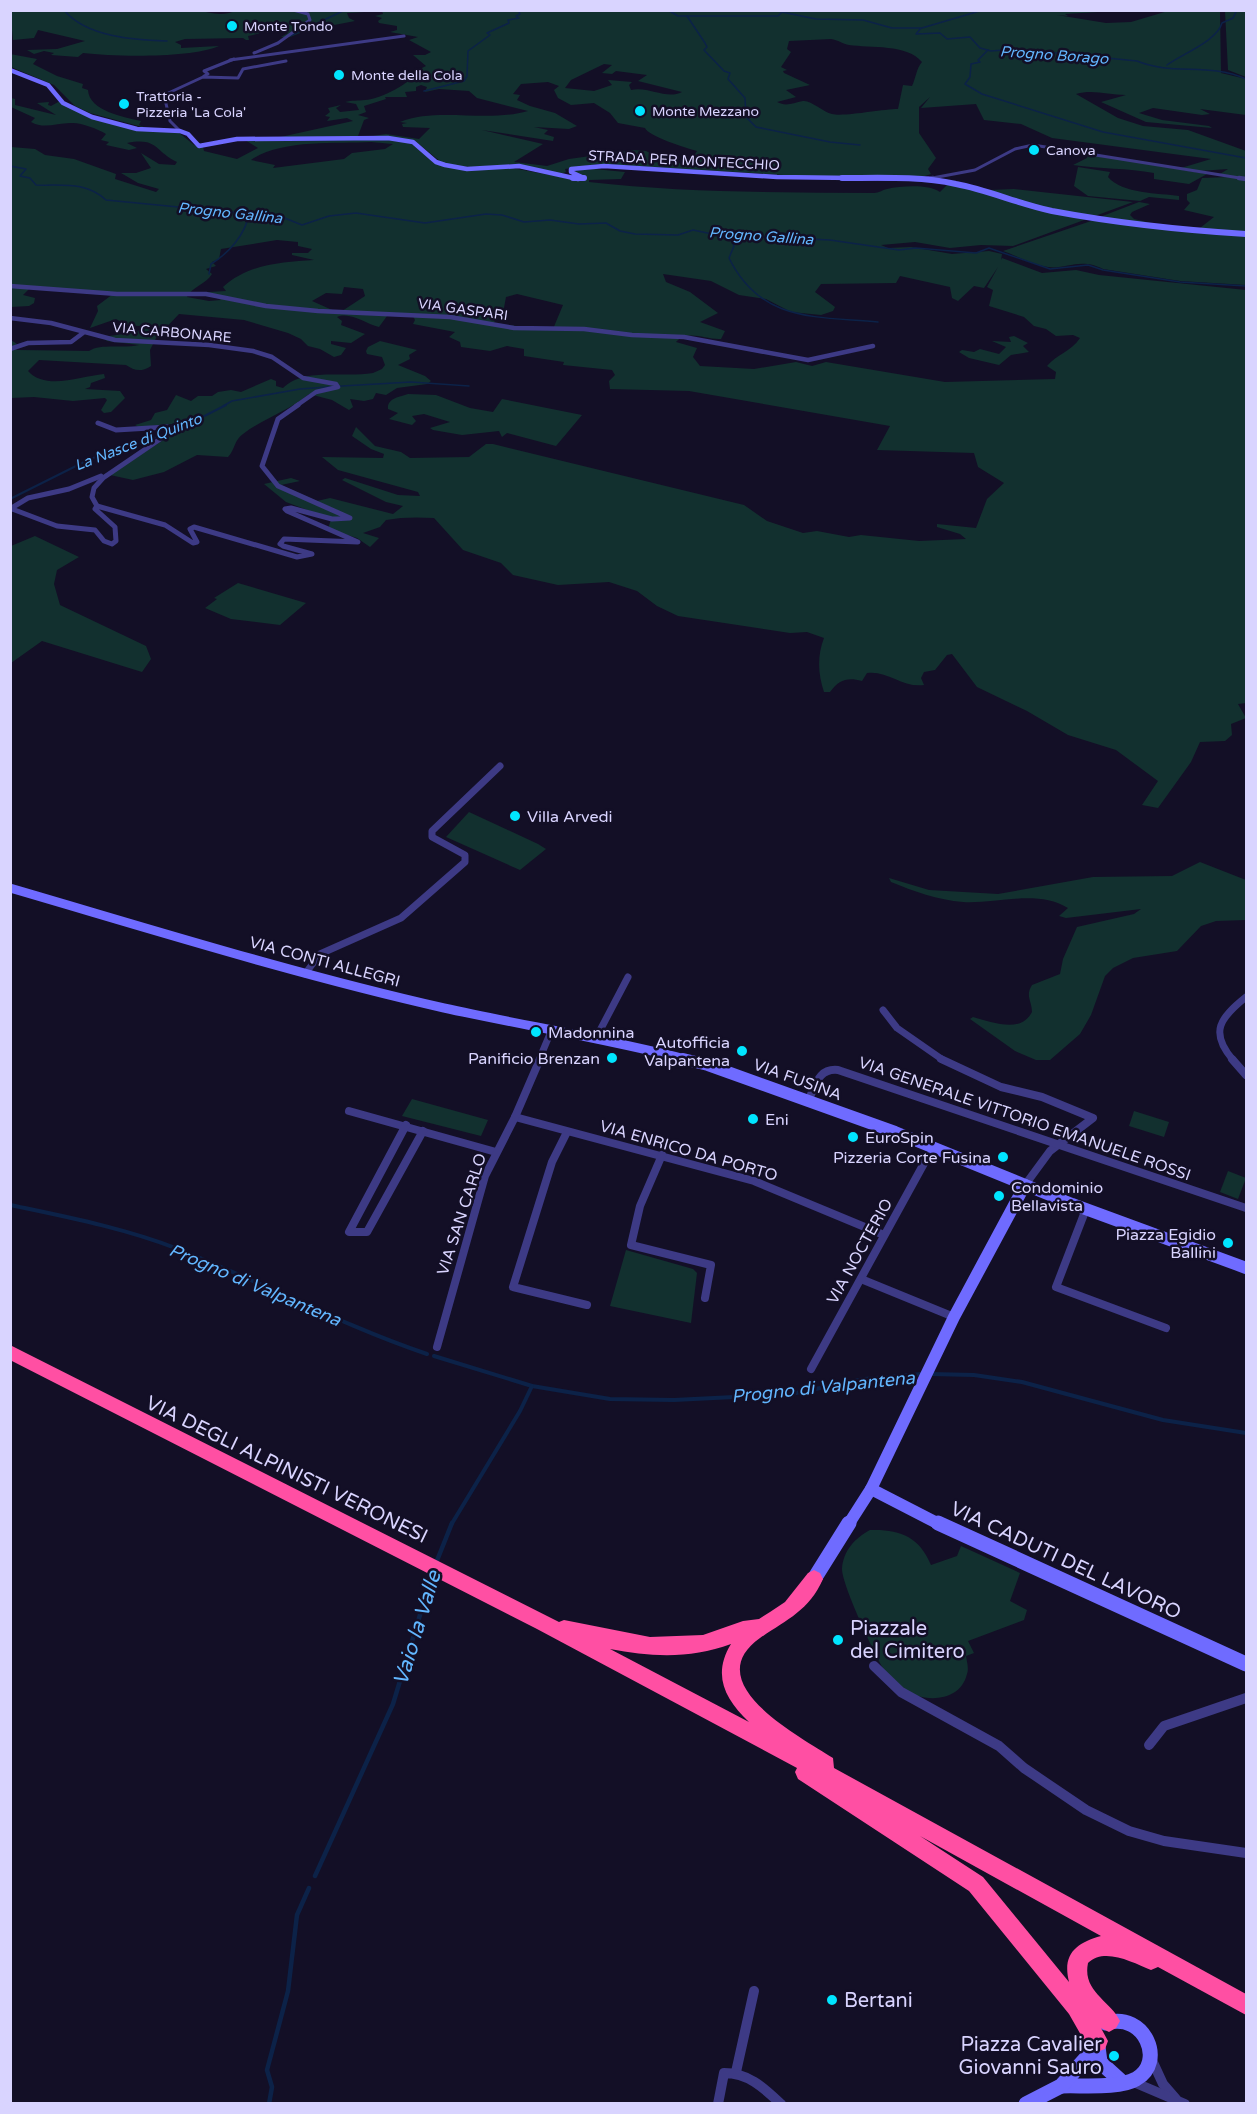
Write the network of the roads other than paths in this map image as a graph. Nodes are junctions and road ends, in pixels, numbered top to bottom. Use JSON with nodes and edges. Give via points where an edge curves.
{"nodes":[{"id":1,"x":293,"y":10,"type":"edge"},
{"id":2,"x":404,"y":36,"type":"dead end"},
{"id":3,"x":230,"y":60,"type":"junction"},
{"id":4,"x":286,"y":61,"type":"dead end"},
{"id":5,"x":10,"y":70,"type":"edge"},
{"id":6,"x":203,"y":77,"type":"junction"},
{"id":7,"x":180,"y":131,"type":"junction"},
{"id":8,"x":927,"y":178,"type":"junction"},
{"id":9,"x":1246,"y":178,"type":"edge"},
{"id":10,"x":1246,"y":234,"type":"edge"},
{"id":11,"x":10,"y":286,"type":"edge"},
{"id":12,"x":10,"y":318,"type":"edge"},
{"id":13,"x":83,"y":333,"type":"junction"},
{"id":14,"x":873,"y":346,"type":"dead end"},
{"id":15,"x":10,"y":349,"type":"edge"},
{"id":16,"x":98,"y":423,"type":"dead end"},
{"id":17,"x":103,"y":477,"type":"junction"},
{"id":18,"x":97,"y":506,"type":"junction"},
{"id":19,"x":11,"y":509,"type":"edge"},
{"id":20,"x":500,"y":766,"type":"dead end"},
{"id":21,"x":10,"y":888,"type":"edge"},
{"id":22,"x":305,"y":974,"type":"junction"},
{"id":23,"x":628,"y":977,"type":"dead end"},
{"id":24,"x":1246,"y":997,"type":"edge"},
{"id":25,"x":884,"y":1010,"type":"dead end"},
{"id":26,"x":552,"y":1029,"type":"junction"},
{"id":27,"x":596,"y":1038,"type":"junction"},
{"id":28,"x":1246,"y":1075,"type":"edge"},
{"id":29,"x":809,"y":1099,"type":"junction"},
{"id":30,"x":350,"y":1111,"type":"dead end"},
{"id":31,"x":515,"y":1117,"type":"junction"},
{"id":32,"x":406,"y":1125,"type":"junction"},
{"id":33,"x":423,"y":1131,"type":"junction"},
{"id":34,"x":567,"y":1132,"type":"junction"},
{"id":35,"x":1058,"y":1145,"type":"junction"},
{"id":36,"x":933,"y":1147,"type":"junction"},
{"id":37,"x":496,"y":1152,"type":"junction"},
{"id":38,"x":662,"y":1155,"type":"junction"},
{"id":39,"x":1025,"y":1185,"type":"junction"},
{"id":40,"x":1246,"y":1206,"type":"edge"},
{"id":41,"x":1086,"y":1209,"type":"junction"},
{"id":42,"x":884,"y":1235,"type":"junction"},
{"id":43,"x":1246,"y":1268,"type":"edge"},
{"id":44,"x":861,"y":1279,"type":"junction"},
{"id":45,"x":705,"y":1298,"type":"dead end"},
{"id":46,"x":588,"y":1305,"type":"dead end"},
{"id":47,"x":954,"y":1317,"type":"junction"},
{"id":48,"x":1166,"y":1328,"type":"dead end"},
{"id":49,"x":437,"y":1347,"type":"dead end"},
{"id":50,"x":10,"y":1352,"type":"edge"},
{"id":51,"x":811,"y":1369,"type":"dead end"},
{"id":52,"x":871,"y":1490,"type":"junction"},
{"id":53,"x":814,"y":1579,"type":"joint"},
{"id":54,"x":545,"y":1624,"type":"junction"},
{"id":55,"x":762,"y":1626,"type":"junction"},
{"id":56,"x":1246,"y":1664,"type":"edge"},
{"id":57,"x":874,"y":1666,"type":"dead end"},
{"id":58,"x":1246,"y":1698,"type":"edge"},
{"id":59,"x":738,"y":1728,"type":"junction"},
{"id":60,"x":1149,"y":1746,"type":"dead end"},
{"id":61,"x":882,"y":1804,"type":"junction"},
{"id":62,"x":1246,"y":1853,"type":"edge"},
{"id":63,"x":1193,"y":1975,"type":"junction"},
{"id":64,"x":754,"y":1991,"type":"dead end"},
{"id":65,"x":1246,"y":2005,"type":"edge"},
{"id":66,"x":1109,"y":2021,"type":"junction"},
{"id":67,"x":1096,"y":2044,"type":"junction"},
{"id":68,"x":1150,"y":2056,"type":"junction"},
{"id":69,"x":736,"y":2072,"type":"junction"},
{"id":70,"x":1126,"y":2082,"type":"junction"},
{"id":71,"x":1061,"y":2086,"type":"junction"},
{"id":72,"x":1181,"y":2102,"type":"edge"},
{"id":73,"x":718,"y":2103,"type":"edge"},
{"id":74,"x":782,"y":2103,"type":"edge"},
{"id":75,"x":1026,"y":2103,"type":"edge"}],
"edges":[{"from":1,"to":3,"type":"street","via":[[308,15],[310,20],[278,43]]},
{"from":2,"to":3,"type":"street"},
{"from":3,"to":6,"type":"street","via":[[207,68],[204,71],[208,74]]},
{"from":4,"to":6,"type":"street","via":[[243,69],[238,78]]},
{"from":5,"to":7,"type":"street","name":"STRADA PER MONTECCHIO","via":[[48,85],[63,103],[92,117],[137,129]]},
{"from":6,"to":7,"type":"street","via":[[164,95],[170,121]]},
{"from":7,"to":8,"type":"street","name":"STRADA PER MONTECCHIO","via":[[202,146],[237,139],[404,140],[445,165],[466,169],[519,166],[578,179],[584,178],[571,169],[604,166],[777,177]]},
{"from":8,"to":9,"type":"street","via":[[975,170],[1015,149],[1033,145]]},
{"from":8,"to":10,"type":"street","name":"STRADA PER MONTECCHIO","via":[[1054,211],[1162,229]]},
{"from":11,"to":14,"type":"street","name":"VIA GASPARI","via":[[117,294],[206,294],[318,311],[440,316],[513,328],[684,337],[808,360]]},
{"from":12,"to":13,"type":"street","name":"VIA CARBONARE","via":[[51,323]]},
{"from":13,"to":15,"type":"street","via":[[70,342],[28,343]]},
{"from":13,"to":18,"type":"street","name":"VIA CARBONARE","via":[[115,340],[253,351],[272,357],[303,378],[336,384],[338,387],[316,392],[278,419],[261,466],[286,491],[350,518],[332,519],[291,508],[287,511],[358,542],[284,539],[280,544],[283,546],[312,554],[273,554],[194,527],[190,529],[197,542],[192,543],[165,525]]},
{"from":16,"to":17,"type":"street","via":[[116,430],[167,427],[173,431]]},
{"from":17,"to":18,"type":"street","via":[[92,497]]},
{"from":17,"to":19,"type":"street","via":[[28,498]]},
{"from":18,"to":19,"type":"street","via":[[95,509],[115,526],[116,541],[112,544],[95,530],[57,526]]},
{"from":20,"to":22,"type":"street","via":[[432,831],[432,837],[465,855],[465,862],[401,918],[320,954]]},
{"from":21,"to":22,"type":"street","name":"VIA CONTI ALLEGRI"},
{"from":22,"to":26,"type":"street","name":"VIA CONTI ALLEGRI"},
{"from":23,"to":27,"type":"street"},
{"from":24,"to":28,"type":"street","via":[[1227,1012],[1218,1033],[1222,1047]]},
{"from":25,"to":35,"type":"street","via":[[897,1028],[946,1063],[1000,1087],[1042,1097],[1093,1118]]},
{"from":26,"to":27,"type":"street","name":"VIA FUSINA"},
{"from":26,"to":31,"type":"street","name":"VIA SAN CARLO"},
{"from":27,"to":29,"type":"street","name":"VIA FUSINA","via":[[708,1065]]},
{"from":29,"to":35,"type":"street","name":"VIA GENERALE VITTORIO EMANUELE ROSSI","via":[[822,1074],[829,1069],[838,1070]]},
{"from":29,"to":36,"type":"street","name":"VIA FUSINA"},
{"from":30,"to":32,"type":"street"},
{"from":31,"to":34,"type":"street","name":"VIA ENRICO DA PORTO"},
{"from":31,"to":37,"type":"street","name":"VIA SAN CARLO"},
{"from":32,"to":33,"type":"street"},
{"from":32,"to":33,"type":"street","via":[[349,1232],[367,1232]]},
{"from":33,"to":37,"type":"street"},
{"from":34,"to":38,"type":"street","name":"VIA ENRICO DA PORTO"},
{"from":34,"to":46,"type":"street","via":[[552,1162],[513,1287]]},
{"from":35,"to":39,"type":"street"},
{"from":35,"to":40,"type":"street","name":"VIA GENERALE VITTORIO EMANUELE ROSSI"},
{"from":36,"to":39,"type":"street","name":"VIA FUSINA"},
{"from":36,"to":42,"type":"street","name":"VIA NOCTERIO"},
{"from":37,"to":49,"type":"street","name":"VIA SAN CARLO","via":[[485,1176]]},
{"from":38,"to":42,"type":"street","name":"VIA ENRICO DA PORTO","via":[[754,1181]]},
{"from":38,"to":45,"type":"street","via":[[640,1206],[630,1245],[711,1265]]},
{"from":39,"to":41,"type":"street","name":"VIA FUSINA"},
{"from":39,"to":47,"type":"street"},
{"from":41,"to":43,"type":"street","name":"VIA FUSINA"},
{"from":41,"to":48,"type":"street","via":[[1056,1287]]},
{"from":42,"to":44,"type":"street","name":"VIA NOCTERIO"},
{"from":44,"to":47,"type":"street"},
{"from":44,"to":51,"type":"street","name":"VIA NOCTERIO"},
{"from":47,"to":52,"type":"street"},
{"from":50,"to":54,"type":"highway","name":"VIA DEGLI ALPINISTI VERONESI","via":[[166,1435]]},
{"from":52,"to":53,"type":"street"},
{"from":52,"to":56,"type":"street","name":"VIA CADUTI DEL LAVORO"},
{"from":53,"to":55,"type":"highway","via":[[790,1610]]},
{"from":54,"to":55,"type":"highway","via":[[622,1642],[680,1646],[711,1642]]},
{"from":54,"to":59,"type":"highway"},
{"from":55,"to":61,"type":"highway","via":[[741,1643],[733,1656],[730,1667],[736,1697],[754,1715]]},
{"from":57,"to":62,"type":"street","via":[[901,1692],[999,1746],[1086,1810],[1129,1831],[1164,1841]]},
{"from":58,"to":60,"type":"street","via":[[1164,1726]]},
{"from":59,"to":61,"type":"highway"},
{"from":59,"to":67,"type":"highway","via":[[976,1884],[1076,2007]]},
{"from":61,"to":63,"type":"highway"},
{"from":63,"to":65,"type":"highway"},
{"from":63,"to":66,"type":"highway","via":[[1118,1948],[1104,1946],[1085,1951],[1076,1966],[1076,1978],[1088,2002]]},
{"from":64,"to":69,"type":"street"},
{"from":66,"to":67,"type":"street","via":[[1100,2029]]},
{"from":66,"to":68,"type":"street","via":[[1123,2020],[1136,2026],[1145,2035]]},
{"from":67,"to":70,"type":"street","via":[[1104,2067]]},
{"from":67,"to":71,"type":"street"},
{"from":68,"to":70,"type":"street","via":[[1143,2074]]},
{"from":68,"to":72,"type":"street","via":[[1163,2084]]},
{"from":69,"to":73,"type":"street","via":[[724,2073]]},
{"from":69,"to":74,"type":"street"},
{"from":70,"to":71,"type":"street"},
{"from":70,"to":72,"type":"street"},
{"from":71,"to":75,"type":"street"}]}
